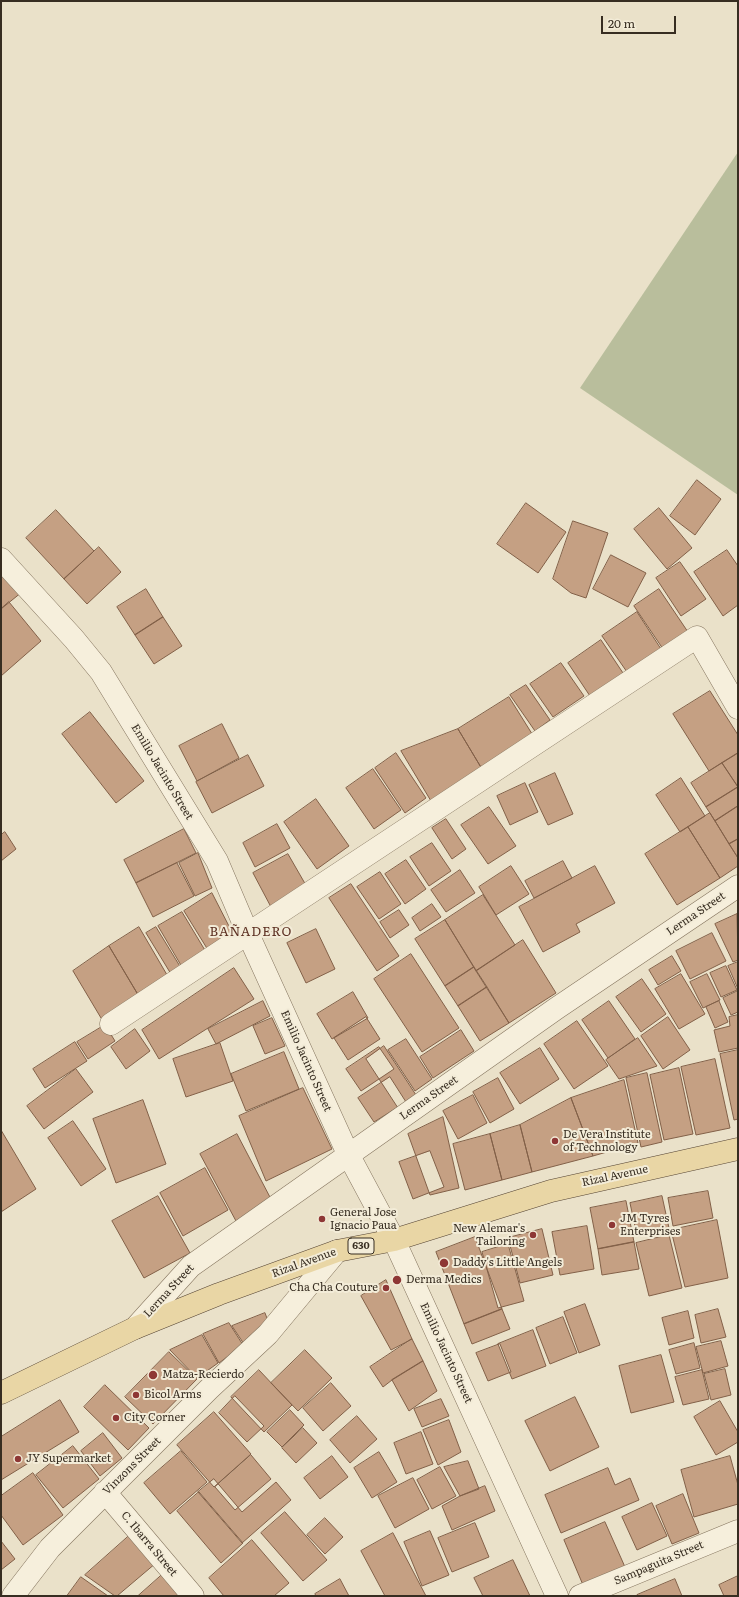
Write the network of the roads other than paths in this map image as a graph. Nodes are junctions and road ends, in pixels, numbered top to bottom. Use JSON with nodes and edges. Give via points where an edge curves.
{"nodes":[{"id":1,"x":1,"y":559,"type":"edge"},
{"id":2,"x":738,"y":708,"type":"edge"},
{"id":3,"x":738,"y":886,"type":"edge"},
{"id":4,"x":248,"y":934,"type":"junction"},
{"id":5,"x":111,"y":1024,"type":"dead end"},
{"id":6,"x":738,"y":1149,"type":"edge"},
{"id":7,"x":348,"y":1154,"type":"junction"},
{"id":8,"x":394,"y":1240,"type":"junction"},
{"id":9,"x":337,"y":1251,"type":"junction"},
{"id":10,"x":135,"y":1328,"type":"junction"},
{"id":11,"x":1,"y":1393,"type":"edge"},
{"id":12,"x":105,"y":1492,"type":"junction"},
{"id":13,"x":738,"y":1531,"type":"edge"},
{"id":14,"x":13,"y":1596,"type":"edge"},
{"id":15,"x":193,"y":1596,"type":"edge"},
{"id":16,"x":557,"y":1596,"type":"edge"},
{"id":17,"x":580,"y":1596,"type":"edge"}],
"edges":[{"from":1,"to":4,"type":"street","name":"Emilio Jacinto Street","via":[[101,672],[217,861]]},
{"from":2,"to":4,"type":"street","via":[[697,637]]},
{"from":3,"to":7,"type":"street","name":"Lerma Street"},
{"from":4,"to":5,"type":"street"},
{"from":4,"to":7,"type":"street","name":"Emilio Jacinto Street"},
{"from":6,"to":8,"type":"main road","name":"Rizal Avenue","number":"630","via":[[551,1191]]},
{"from":7,"to":8,"type":"street","name":"Emilio Jacinto Street"},
{"from":7,"to":10,"type":"street","name":"Lerma Street","via":[[191,1266]]},
{"from":8,"to":9,"type":"main road","name":"Rizal Avenue","number":"630"},
{"from":8,"to":16,"type":"street","name":"Emilio Jacinto Street"},
{"from":9,"to":10,"type":"main road","name":"Rizal Avenue","number":"630"},
{"from":9,"to":12,"type":"street","name":"Vinzons Street","via":[[268,1334]]},
{"from":10,"to":11,"type":"main road","name":"Rizal Avenue","number":"630"},
{"from":12,"to":14,"type":"street","name":"Vinzons Street","via":[[50,1548]]},
{"from":12,"to":15,"type":"street","name":"C. Ibarra Street"},
{"from":13,"to":17,"type":"street","name":"Sampaguita Street"}]}
